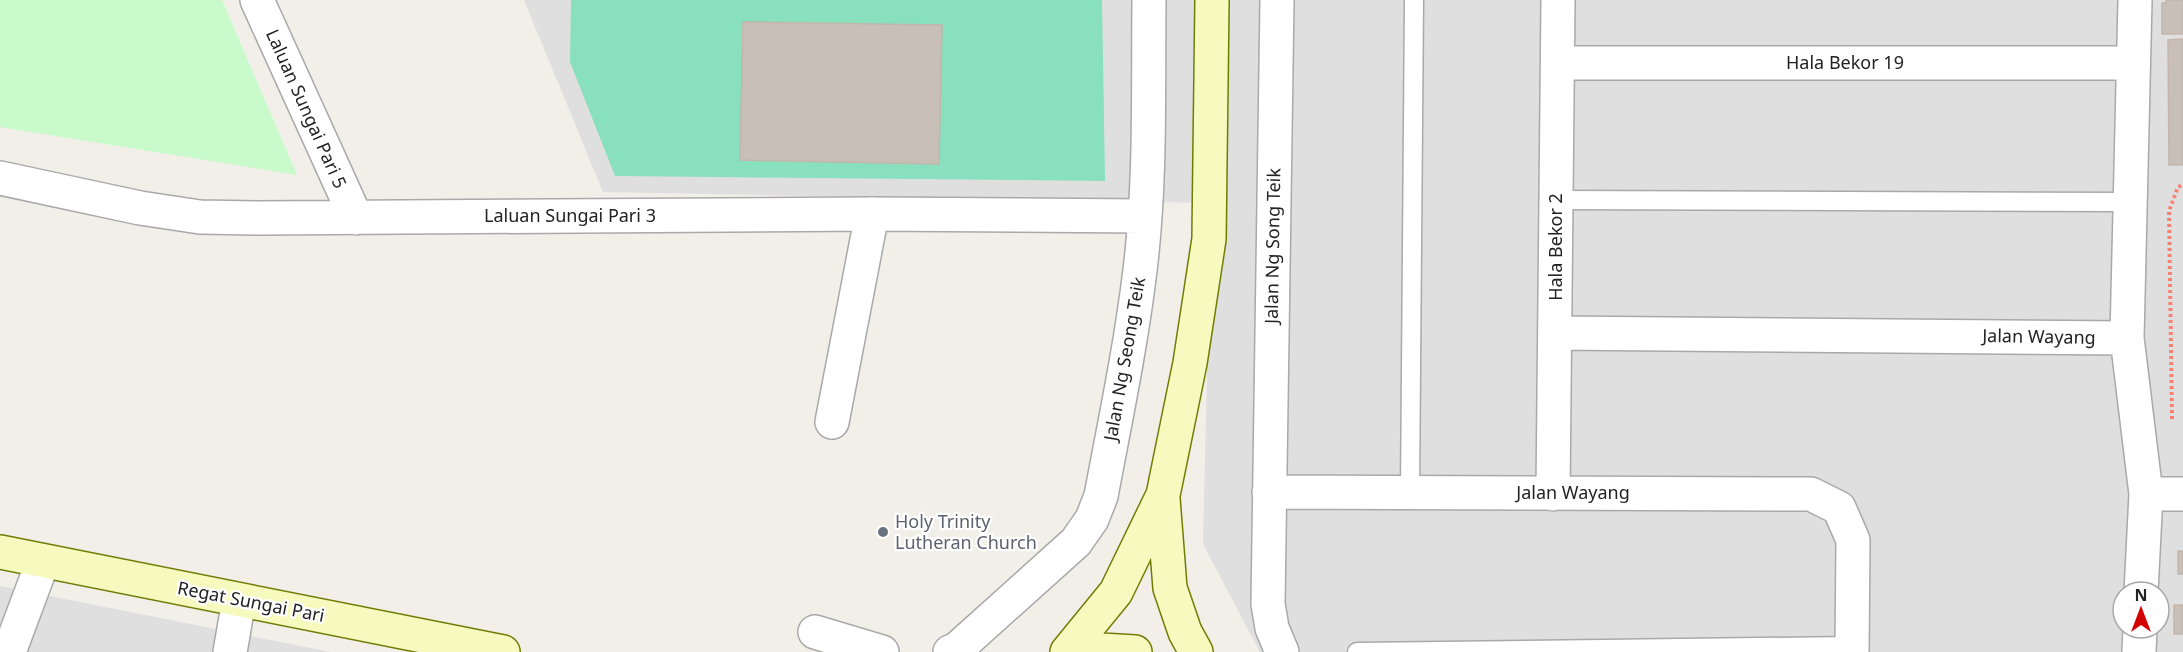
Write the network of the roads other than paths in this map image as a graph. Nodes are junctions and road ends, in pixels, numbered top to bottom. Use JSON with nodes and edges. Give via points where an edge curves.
{"nodes":[{"id":1,"x":257,"y":0,"type":"edge"},
{"id":2,"x":1149,"y":0,"type":"edge"},
{"id":3,"x":1212,"y":0,"type":"edge"},
{"id":4,"x":1277,"y":0,"type":"edge"},
{"id":5,"x":1414,"y":0,"type":"edge"},
{"id":6,"x":1558,"y":0,"type":"edge"},
{"id":7,"x":2135,"y":0,"type":"edge"},
{"id":8,"x":1558,"y":63,"type":"junction"},
{"id":9,"x":2133,"y":63,"type":"junction"},
{"id":10,"x":0,"y":178,"type":"edge"},
{"id":11,"x":1556,"y":201,"type":"junction"},
{"id":12,"x":2129,"y":202,"type":"junction"},
{"id":13,"x":872,"y":214,"type":"junction"},
{"id":14,"x":1144,"y":216,"type":"junction"},
{"id":15,"x":356,"y":218,"type":"junction"},
{"id":16,"x":1555,"y":333,"type":"junction"},
{"id":17,"x":2127,"y":338,"type":"junction"},
{"id":18,"x":832,"y":422,"type":"dead end"},
{"id":19,"x":1269,"y":492,"type":"junction"},
{"id":20,"x":1410,"y":493,"type":"junction"},
{"id":21,"x":1553,"y":494,"type":"junction"},
{"id":22,"x":2146,"y":494,"type":"junction"},
{"id":23,"x":2183,"y":494,"type":"edge"},
{"id":24,"x":1163,"y":495,"type":"junction"},
{"id":25,"x":0,"y":552,"type":"edge"},
{"id":26,"x":44,"y":561,"type":"junction"},
{"id":27,"x":2142,"y":580,"type":"edge"},
{"id":28,"x":239,"y":600,"type":"junction"},
{"id":29,"x":815,"y":632,"type":"dead end"},
{"id":30,"x":1852,"y":649,"type":"edge"},
{"id":31,"x":9,"y":652,"type":"edge"},
{"id":32,"x":230,"y":652,"type":"edge"},
{"id":33,"x":503,"y":652,"type":"edge"},
{"id":34,"x":882,"y":652,"type":"edge"},
{"id":35,"x":950,"y":652,"type":"edge"},
{"id":36,"x":1067,"y":652,"type":"edge"},
{"id":37,"x":1095,"y":652,"type":"edge"},
{"id":38,"x":1136,"y":652,"type":"edge"},
{"id":39,"x":1196,"y":652,"type":"edge"},
{"id":40,"x":1282,"y":652,"type":"edge"},
{"id":41,"x":1357,"y":652,"type":"edge"}],
"edges":[{"from":1,"to":15,"type":"street","name":"Laluan Sungai Pari 5"},
{"from":2,"to":14,"type":"street","name":"Jalan Ng Seong Teik"},
{"from":3,"to":24,"type":"main road","via":[[1209,239],[1190,363]]},
{"from":4,"to":19,"type":"street","name":"Jalan Ng Song Teik"},
{"from":5,"to":20,"type":"lane"},
{"from":6,"to":8,"type":"street","name":"Hala Bekor 2"},
{"from":7,"to":9,"type":"street"},
{"from":8,"to":9,"type":"street","name":"Hala Bekor 19"},
{"from":8,"to":11,"type":"street","name":"Hala Bekor 2"},
{"from":9,"to":12,"type":"street"},
{"from":10,"to":15,"type":"street","name":"Laluan Sungai Pari 3","via":[[200,217]]},
{"from":11,"to":12,"type":"lane"},
{"from":11,"to":16,"type":"street","name":"Hala Bekor 2"},
{"from":12,"to":17,"type":"street"},
{"from":13,"to":14,"type":"street","name":"Laluan Sungai Pari 3"},
{"from":13,"to":15,"type":"street","name":"Laluan Sungai Pari 3"},
{"from":13,"to":18,"type":"street"},
{"from":14,"to":35,"type":"street","name":"Jalan Ng Seong Teik","via":[[1128,349],[1101,496],[1092,519],[1076,542]]},
{"from":16,"to":17,"type":"street","name":"Jalan Wayang"},
{"from":16,"to":21,"type":"street","name":"Hala Bekor 2"},
{"from":17,"to":22,"type":"street"},
{"from":19,"to":20,"type":"street","name":"Jalan Wayang"},
{"from":19,"to":40,"type":"street","name":"Jalan Ng Song Teik","via":[[1268,604]]},
{"from":20,"to":21,"type":"street","name":"Jalan Wayang"},
{"from":21,"to":30,"type":"street","name":"Jalan Wayang","via":[[1811,494],[1839,508],[1853,540]]},
{"from":22,"to":23,"type":"street"},
{"from":22,"to":27,"type":"street"},
{"from":24,"to":36,"type":"main road","via":[[1116,592]]},
{"from":24,"to":39,"type":"main road","via":[[1170,588]]},
{"from":25,"to":26,"type":"main road","name":"Regat Sungai Pari"},
{"from":26,"to":28,"type":"main road","name":"Regat Sungai Pari"},
{"from":26,"to":31,"type":"street"},
{"from":28,"to":32,"type":"street"},
{"from":28,"to":33,"type":"main road","name":"Regat Sungai Pari"},
{"from":29,"to":34,"type":"street"},
{"from":30,"to":41,"type":"lane"},
{"from":37,"to":38,"type":"main road"}]}
